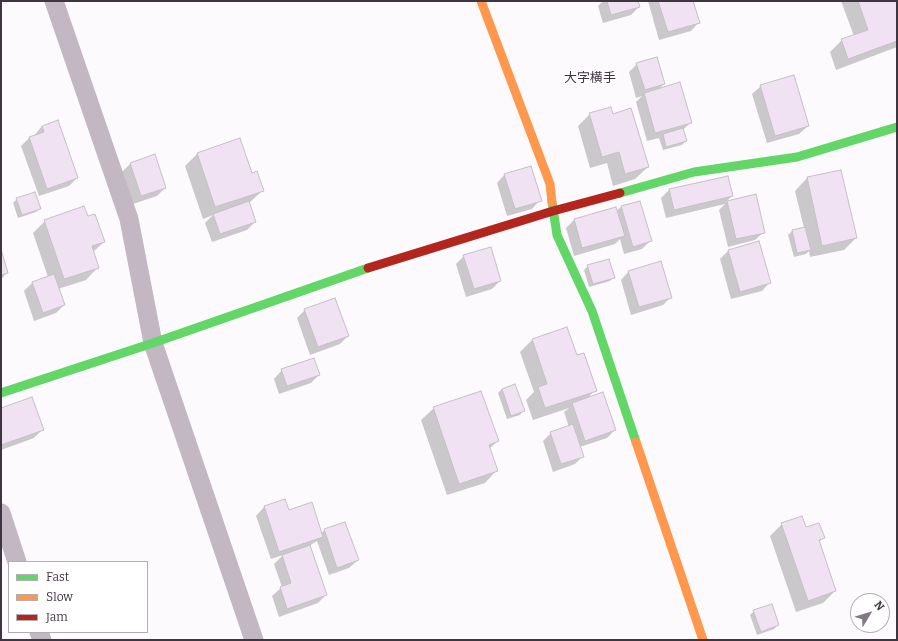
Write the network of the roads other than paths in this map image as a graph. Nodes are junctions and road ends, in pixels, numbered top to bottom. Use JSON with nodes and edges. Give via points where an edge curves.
{"nodes":[{"id":1,"x":54,"y":1,"type":"edge"},
{"id":2,"x":481,"y":1,"type":"edge"},
{"id":3,"x":897,"y":127,"type":"edge"},
{"id":4,"x":553,"y":211,"type":"junction"},
{"id":5,"x":153,"y":343,"type":"junction"},
{"id":6,"x":1,"y":393,"type":"edge"},
{"id":7,"x":1,"y":513,"type":"edge"},
{"id":8,"x":17,"y":561,"type":"edge"},
{"id":9,"x":254,"y":640,"type":"edge"},
{"id":10,"x":703,"y":640,"type":"edge"}],
"edges":[{"from":1,"to":5,"type":"street","via":[[129,219]]},
{"from":2,"to":4,"type":"street","via":[[550,184]]},
{"from":3,"to":4,"type":"street","via":[[796,157],[694,172]]},
{"from":4,"to":5,"type":"street","via":[[340,277]]},
{"from":4,"to":10,"type":"street","via":[[557,235],[594,318]]},
{"from":5,"to":6,"type":"street"},
{"from":5,"to":9,"type":"street"},
{"from":7,"to":8,"type":"street"}]}
